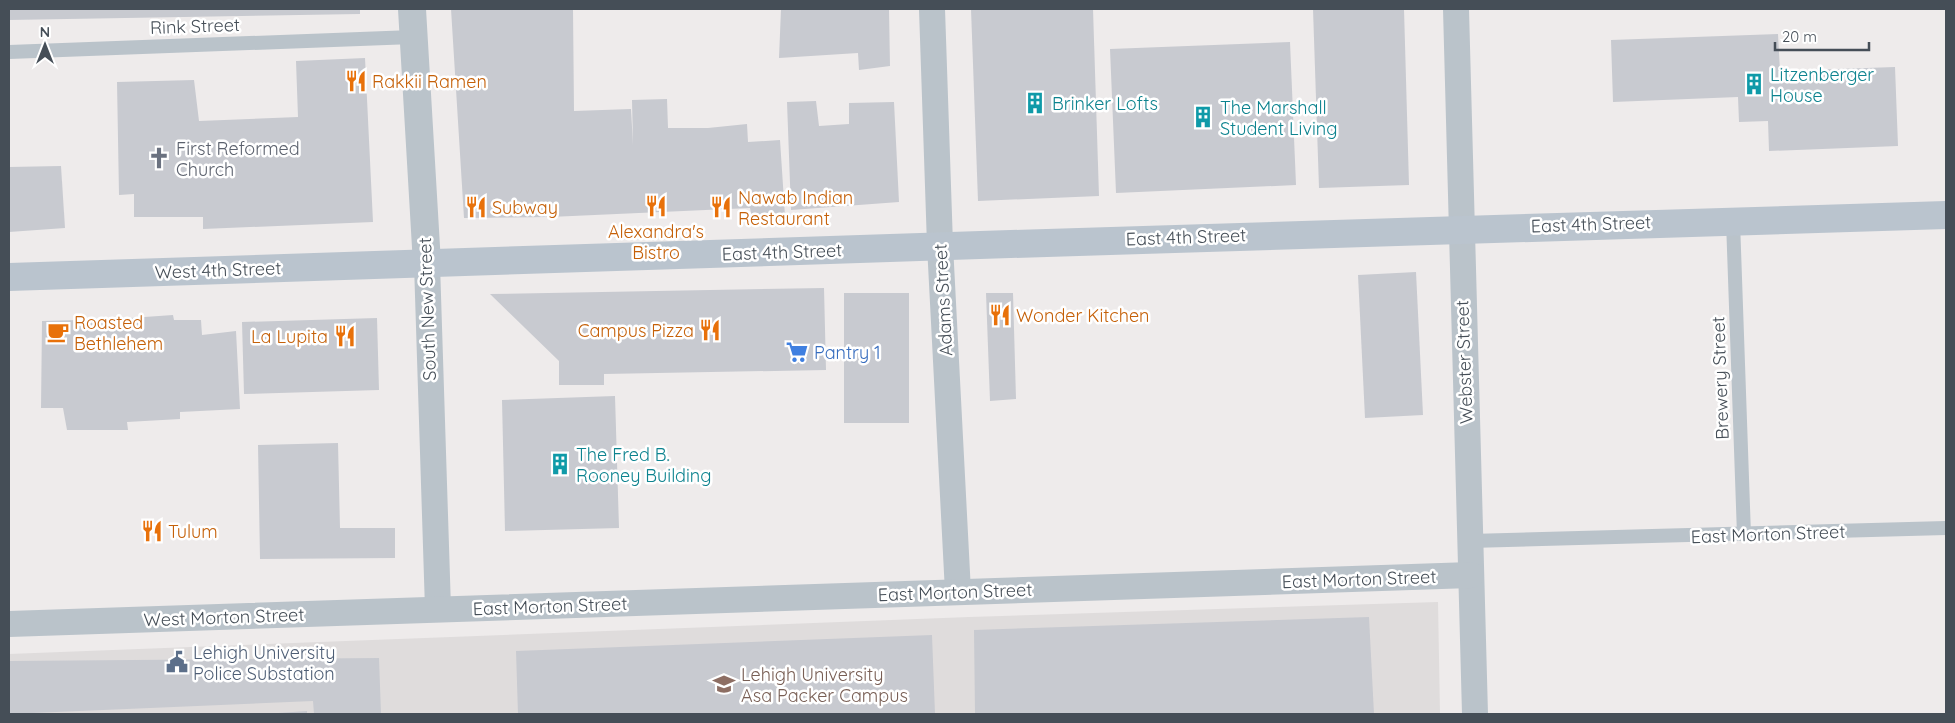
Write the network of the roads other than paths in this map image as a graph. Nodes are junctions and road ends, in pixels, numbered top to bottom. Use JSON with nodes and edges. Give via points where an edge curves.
{"nodes":[{"id":1,"x":412,"y":9,"type":"edge"},
{"id":2,"x":932,"y":9,"type":"edge"},
{"id":3,"x":1456,"y":9,"type":"edge"},
{"id":4,"x":413,"y":37,"type":"junction"},
{"id":5,"x":9,"y":52,"type":"edge"},
{"id":6,"x":1946,"y":215,"type":"edge"},
{"id":7,"x":1733,"y":220,"type":"junction"},
{"id":8,"x":1461,"y":228,"type":"junction"},
{"id":9,"x":940,"y":245,"type":"junction"},
{"id":10,"x":427,"y":264,"type":"junction"},
{"id":11,"x":9,"y":276,"type":"edge"},
{"id":12,"x":1946,"y":528,"type":"edge"},
{"id":13,"x":1744,"y":535,"type":"junction"},
{"id":14,"x":1470,"y":541,"type":"junction"},
{"id":15,"x":1471,"y":575,"type":"junction"},
{"id":16,"x":958,"y":592,"type":"junction"},
{"id":17,"x":438,"y":609,"type":"junction"},
{"id":18,"x":9,"y":624,"type":"edge"},
{"id":19,"x":1475,"y":714,"type":"edge"}],
"edges":[{"from":1,"to":4,"type":"street","name":"South New Street"},
{"from":2,"to":9,"type":"street","name":"Adams Street"},
{"from":3,"to":8,"type":"street","name":"Webster Street"},
{"from":4,"to":5,"type":"lane","name":"Rink Street"},
{"from":4,"to":10,"type":"street","name":"South New Street"},
{"from":6,"to":7,"type":"main road","name":"East 4th Street"},
{"from":7,"to":8,"type":"main road","name":"East 4th Street"},
{"from":7,"to":13,"type":"lane","name":"Brewery Street"},
{"from":8,"to":9,"type":"main road","name":"East 4th Street"},
{"from":8,"to":14,"type":"street","name":"Webster Street"},
{"from":9,"to":10,"type":"main road","name":"East 4th Street"},
{"from":9,"to":16,"type":"street","name":"Adams Street"},
{"from":10,"to":11,"type":"main road","name":"West 4th Street"},
{"from":10,"to":17,"type":"street","name":"South New Street"},
{"from":12,"to":13,"type":"lane","name":"East Morton Street"},
{"from":13,"to":14,"type":"lane","name":"East Morton Street"},
{"from":14,"to":15,"type":"street","name":"Webster Street"},
{"from":15,"to":16,"type":"street","name":"East Morton Street"},
{"from":15,"to":19,"type":"street","name":"Webster Street"},
{"from":16,"to":17,"type":"street","name":"East Morton Street"},
{"from":17,"to":18,"type":"street","name":"West Morton Street"}]}
